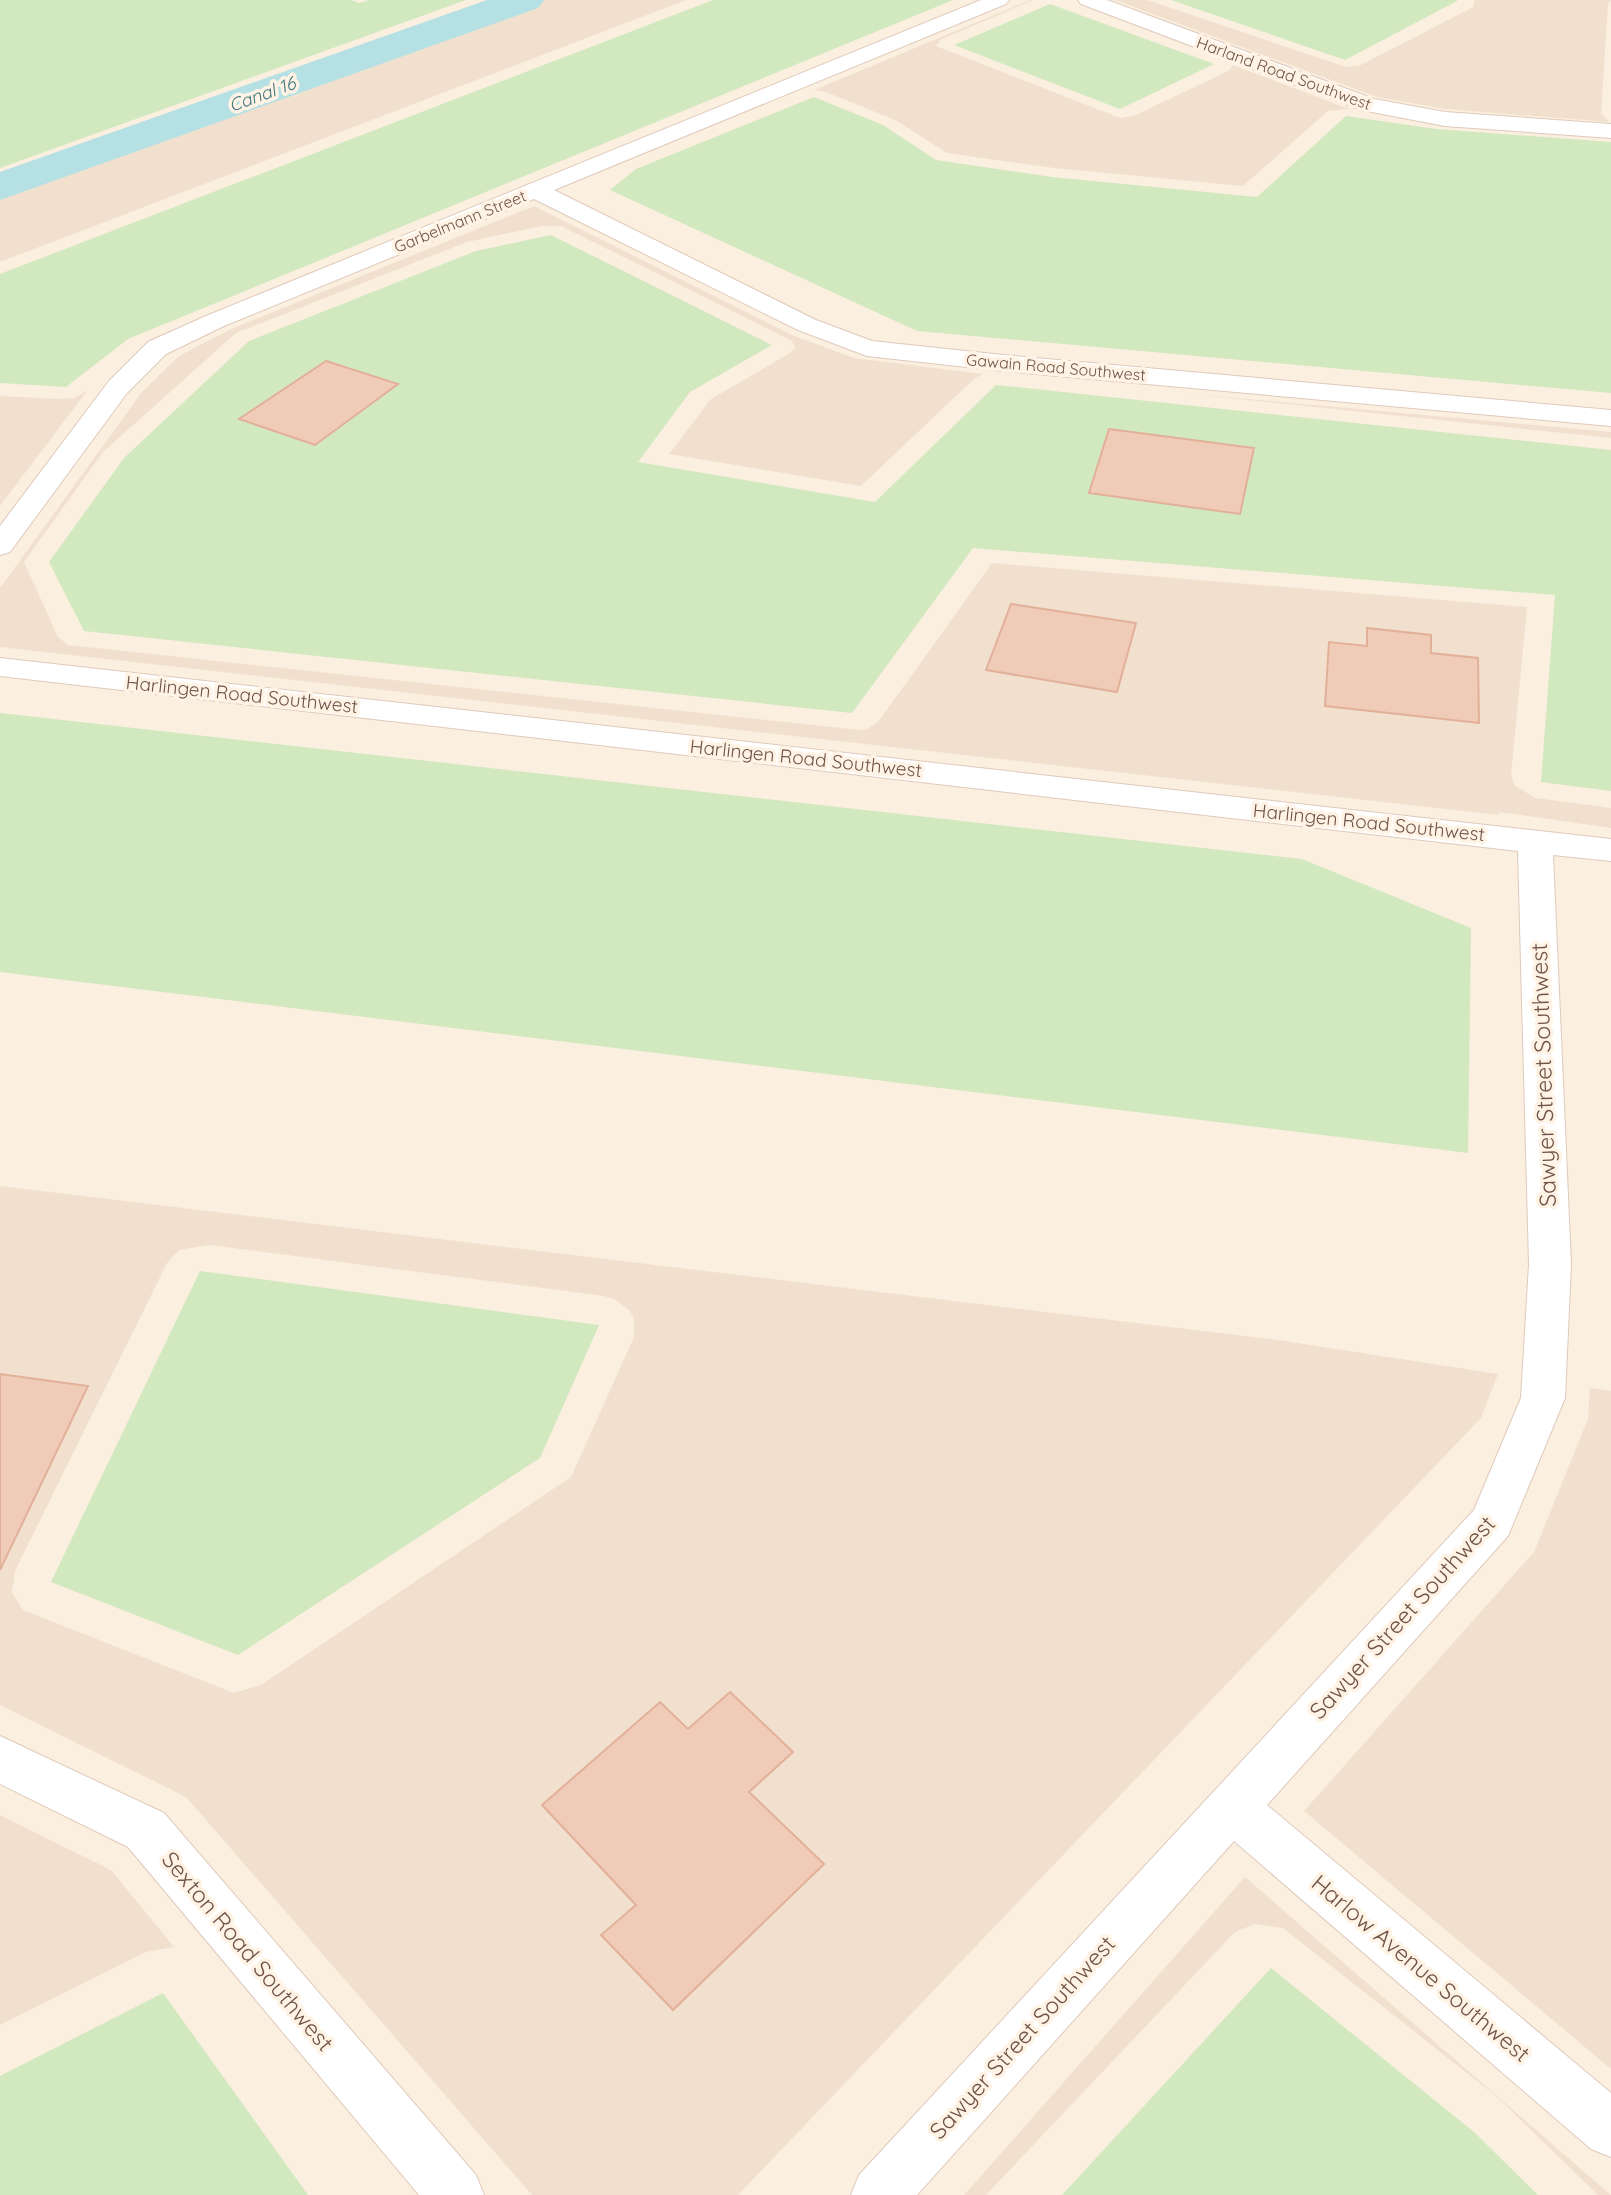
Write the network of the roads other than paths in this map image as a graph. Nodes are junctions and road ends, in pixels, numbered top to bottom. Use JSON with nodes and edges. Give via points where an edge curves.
{"nodes":[{"id":1,"x":999,"y":0,"type":"edge"},
{"id":2,"x":1088,"y":0,"type":"edge"},
{"id":3,"x":1611,"y":131,"type":"edge"},
{"id":4,"x":535,"y":190,"type":"junction"},
{"id":5,"x":1611,"y":418,"type":"edge"},
{"id":6,"x":0,"y":546,"type":"edge"},
{"id":7,"x":0,"y":667,"type":"edge"},
{"id":8,"x":1535,"y":841,"type":"junction"},
{"id":9,"x":1611,"y":850,"type":"edge"},
{"id":10,"x":0,"y":1759,"type":"edge"},
{"id":11,"x":1232,"y":1807,"type":"junction"},
{"id":12,"x":1611,"y":2129,"type":"edge"},
{"id":13,"x":456,"y":2195,"type":"edge"},
{"id":14,"x":879,"y":2195,"type":"edge"}],
"edges":[{"from":1,"to":4,"type":"street","name":"Garbelmann Street"},
{"from":2,"to":3,"type":"street","name":"Harland Road Southwest","via":[[1369,105],[1445,118]]},
{"from":4,"to":5,"type":"street","name":"Gawain Road Southwest","via":[[807,325],[867,348]]},
{"from":4,"to":6,"type":"street","name":"Garbelmann Street","via":[[158,348],[118,387]]},
{"from":7,"to":8,"type":"street","name":"Harlingen Road Southwest"},
{"from":8,"to":9,"type":"street","name":"Harlingen Road Southwest"},
{"from":8,"to":11,"type":"street","name":"Sawyer Street Southwest","via":[[1550,1264],[1543,1398],[1492,1522]]},
{"from":10,"to":13,"type":"street","name":"Sexton Road Southwest","via":[[146,1830]]},
{"from":11,"to":12,"type":"street","name":"Harlow Avenue Southwest"},
{"from":11,"to":14,"type":"street","name":"Sawyer Street Southwest"}]}
